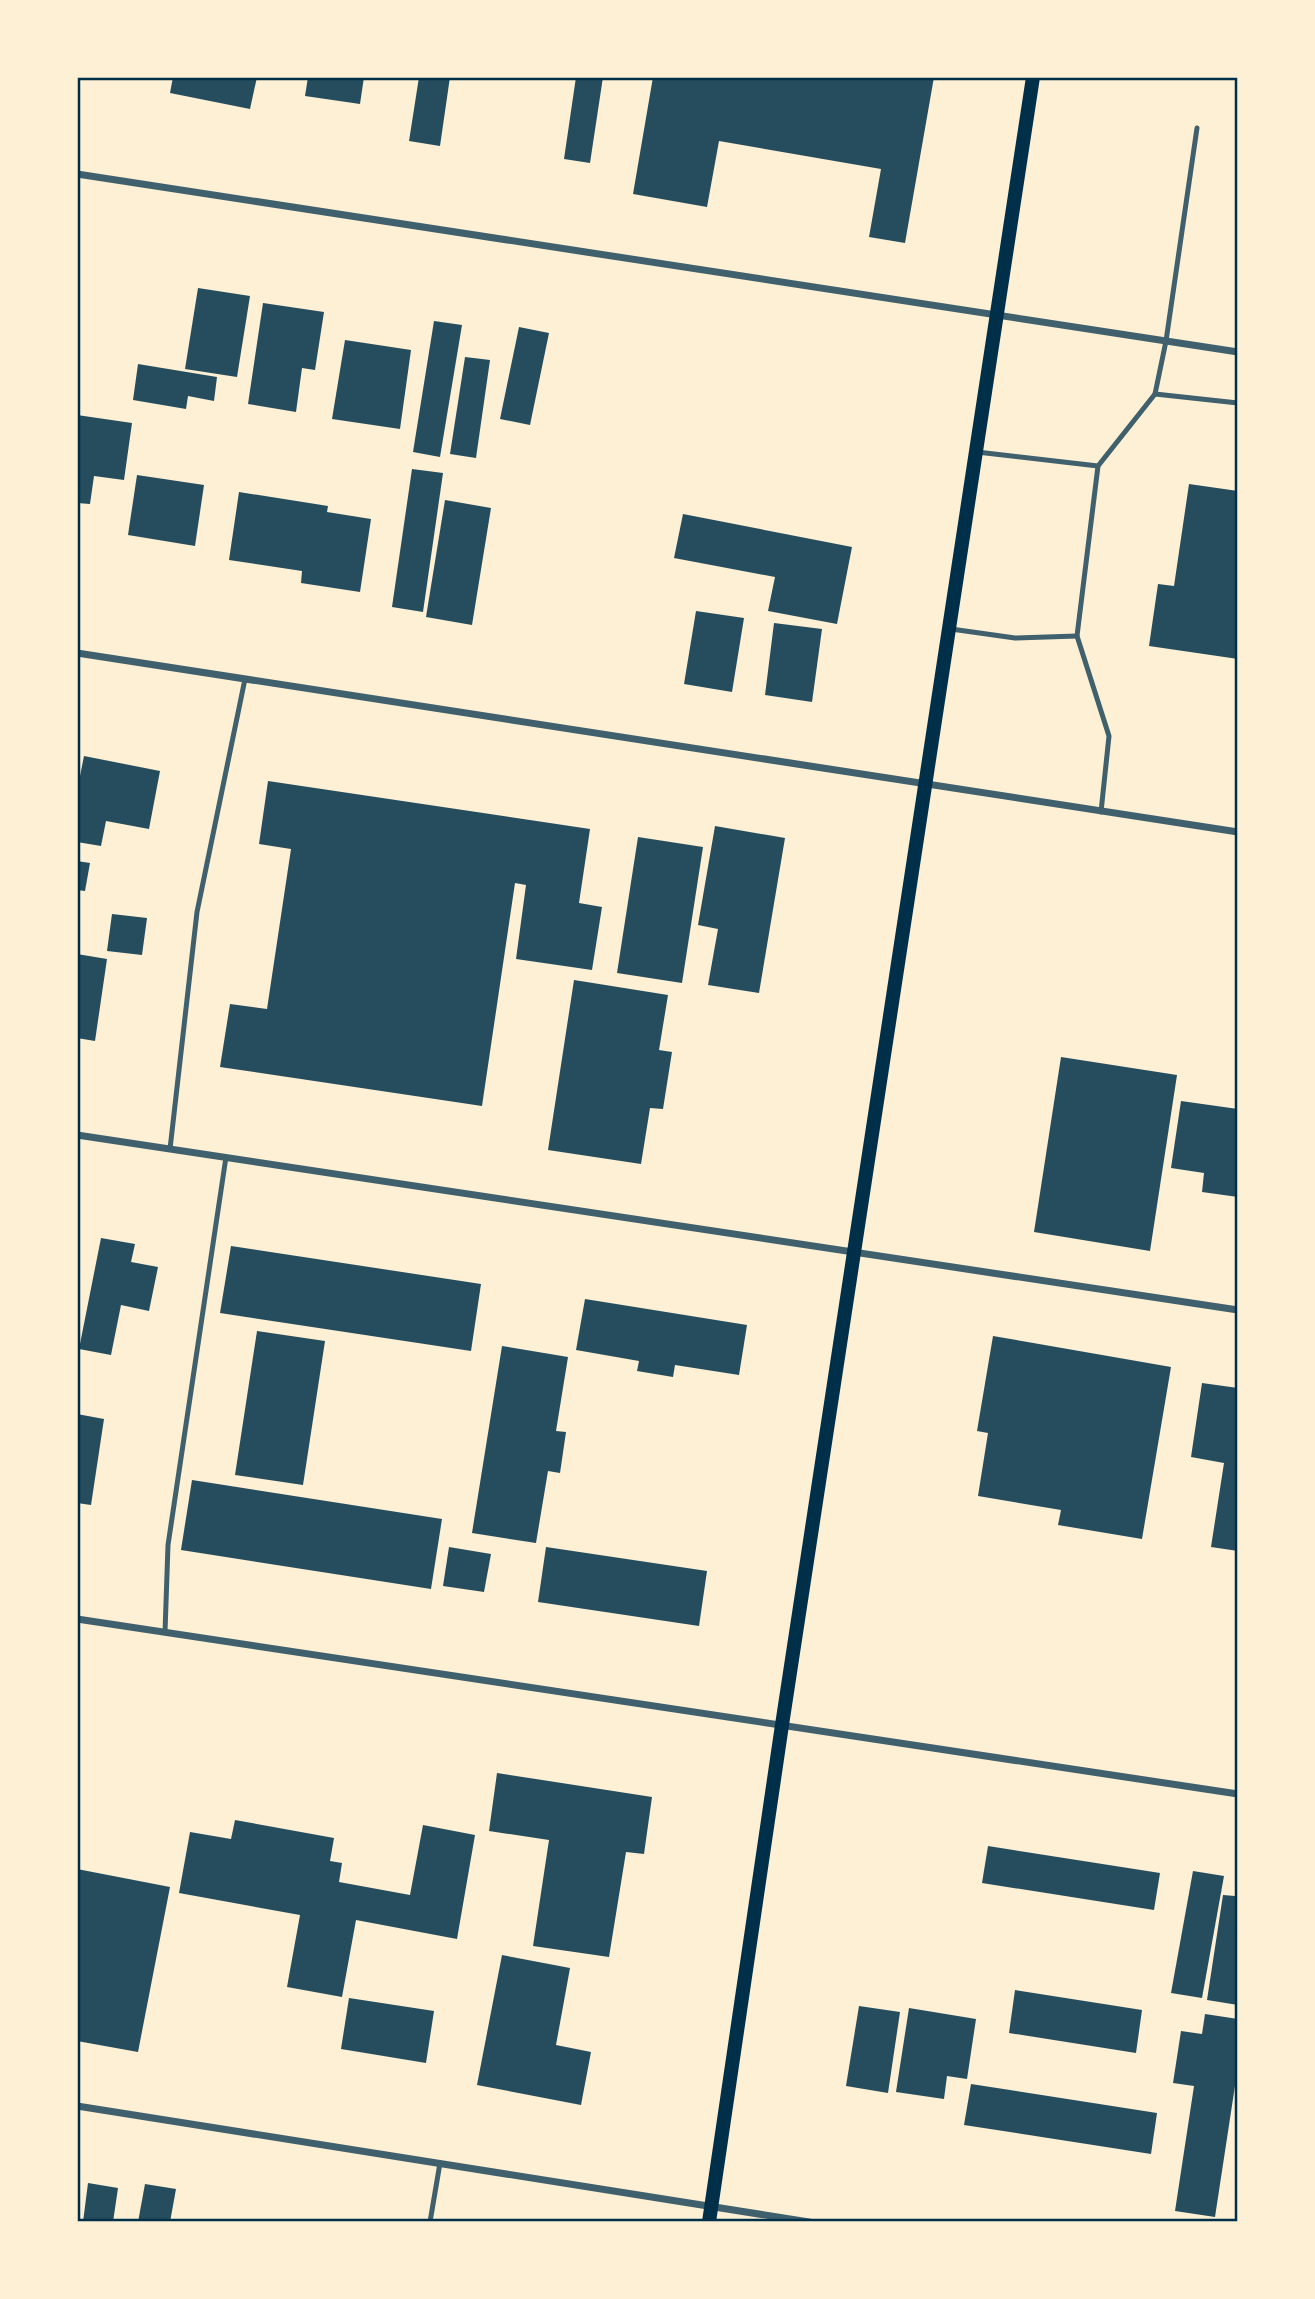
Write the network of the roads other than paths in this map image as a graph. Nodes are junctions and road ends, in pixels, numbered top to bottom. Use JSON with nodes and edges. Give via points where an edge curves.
{"nodes":[{"id":1,"x":1033,"y":77,"type":"edge"},
{"id":2,"x":1197,"y":128,"type":"dead end"},
{"id":3,"x":77,"y":174,"type":"edge"},
{"id":4,"x":997,"y":315,"type":"junction"},
{"id":5,"x":1166,"y":341,"type":"junction"},
{"id":6,"x":1238,"y":352,"type":"edge"},
{"id":7,"x":1155,"y":394,"type":"junction"},
{"id":8,"x":1238,"y":403,"type":"edge"},
{"id":9,"x":977,"y":452,"type":"junction"},
{"id":10,"x":1098,"y":466,"type":"junction"},
{"id":11,"x":949,"y":628,"type":"junction"},
{"id":12,"x":1077,"y":636,"type":"junction"},
{"id":13,"x":77,"y":653,"type":"edge"},
{"id":14,"x":245,"y":679,"type":"junction"},
{"id":15,"x":926,"y":785,"type":"junction"},
{"id":16,"x":1101,"y":812,"type":"junction"},
{"id":17,"x":1238,"y":832,"type":"edge"},
{"id":18,"x":77,"y":1135,"type":"edge"},
{"id":19,"x":170,"y":1149,"type":"junction"},
{"id":20,"x":226,"y":1157,"type":"junction"},
{"id":21,"x":855,"y":1251,"type":"junction"},
{"id":22,"x":1238,"y":1310,"type":"edge"},
{"id":23,"x":77,"y":1619,"type":"edge"},
{"id":24,"x":165,"y":1632,"type":"junction"},
{"id":25,"x":782,"y":1725,"type":"junction"},
{"id":26,"x":1238,"y":1794,"type":"edge"},
{"id":27,"x":77,"y":2106,"type":"edge"},
{"id":28,"x":440,"y":2163,"type":"junction"},
{"id":29,"x":711,"y":2215,"type":"edge"},
{"id":30,"x":430,"y":2222,"type":"edge"},
{"id":31,"x":809,"y":2222,"type":"edge"}],
"edges":[{"from":1,"to":4,"type":"main road"},
{"from":2,"to":5,"type":"lane"},
{"from":3,"to":4,"type":"street"},
{"from":4,"to":5,"type":"street"},
{"from":4,"to":9,"type":"main road"},
{"from":5,"to":6,"type":"street"},
{"from":5,"to":7,"type":"lane"},
{"from":7,"to":8,"type":"lane"},
{"from":7,"to":10,"type":"lane"},
{"from":9,"to":10,"type":"lane"},
{"from":9,"to":11,"type":"main road"},
{"from":10,"to":12,"type":"lane"},
{"from":11,"to":12,"type":"lane","via":[[1015,638]]},
{"from":11,"to":15,"type":"main road"},
{"from":12,"to":16,"type":"lane","via":[[1109,737]]},
{"from":13,"to":14,"type":"street"},
{"from":14,"to":15,"type":"street"},
{"from":14,"to":19,"type":"lane","via":[[197,912]]},
{"from":15,"to":16,"type":"street"},
{"from":15,"to":21,"type":"main road"},
{"from":16,"to":17,"type":"street"},
{"from":18,"to":19,"type":"street"},
{"from":19,"to":20,"type":"street"},
{"from":20,"to":21,"type":"street"},
{"from":20,"to":24,"type":"lane","via":[[168,1545]]},
{"from":21,"to":22,"type":"street"},
{"from":21,"to":25,"type":"main road"},
{"from":23,"to":24,"type":"street"},
{"from":24,"to":25,"type":"street"},
{"from":25,"to":26,"type":"street"},
{"from":25,"to":29,"type":"main road"},
{"from":27,"to":28,"type":"street"},
{"from":28,"to":29,"type":"street"},
{"from":28,"to":30,"type":"lane"},
{"from":29,"to":31,"type":"street"}]}
